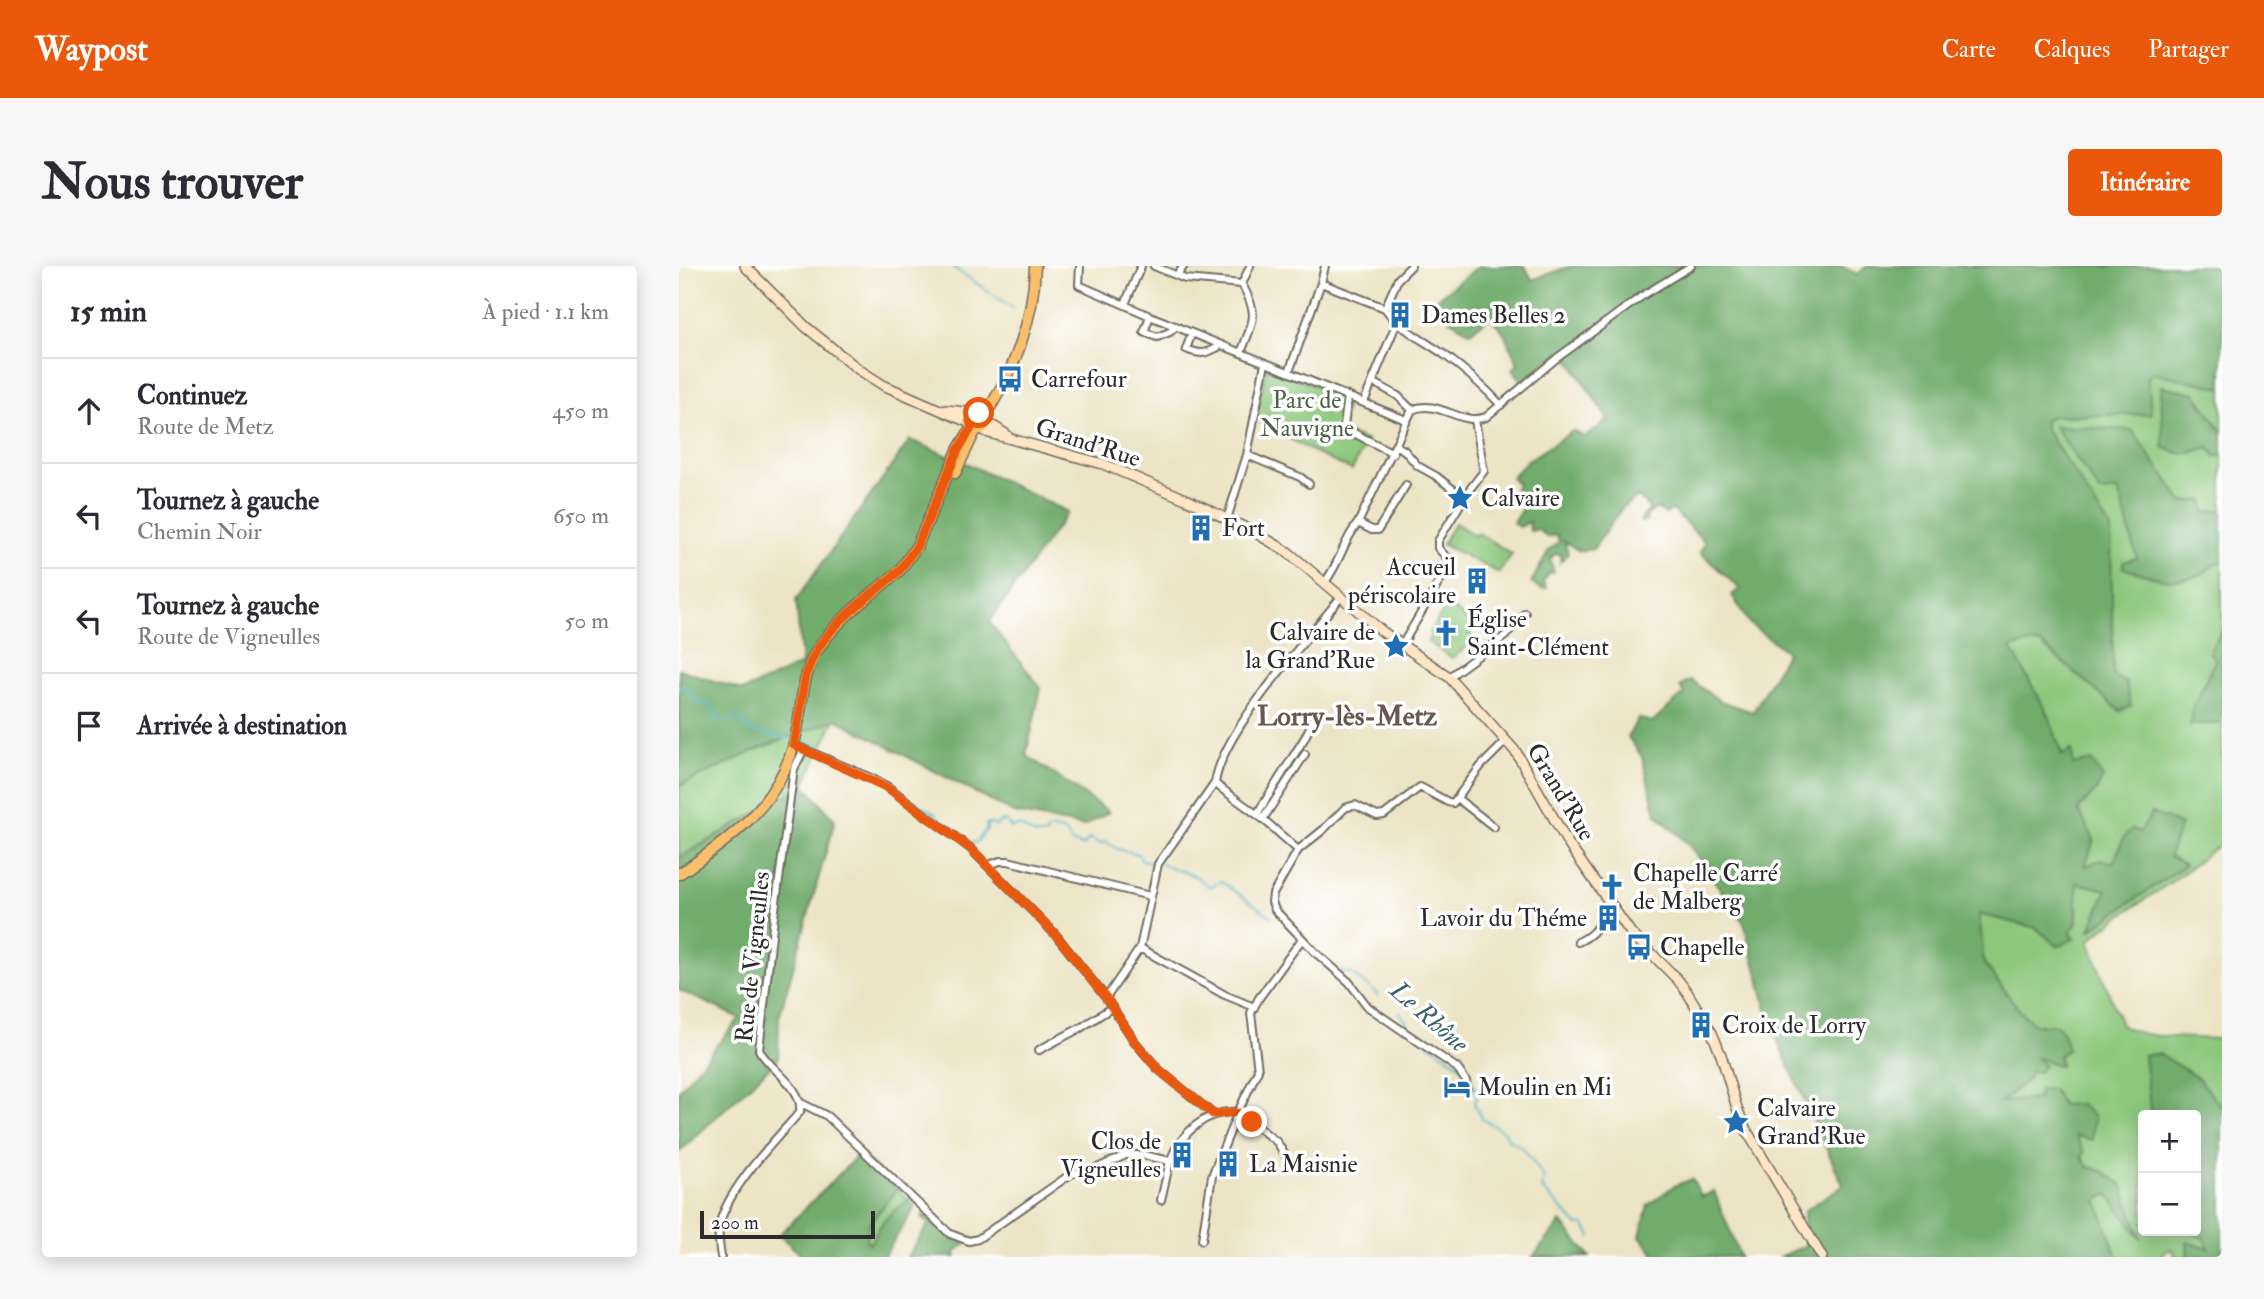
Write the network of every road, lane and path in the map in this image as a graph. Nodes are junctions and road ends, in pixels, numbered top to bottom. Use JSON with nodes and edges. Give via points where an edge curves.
{"nodes":[{"id":1,"x":745,"y":266,"type":"edge"},
{"id":2,"x":1035,"y":266,"type":"edge"},
{"id":3,"x":1080,"y":266,"type":"edge"},
{"id":4,"x":1141,"y":266,"type":"edge"},
{"id":5,"x":1154,"y":266,"type":"edge"},
{"id":6,"x":1184,"y":266,"type":"edge"},
{"id":7,"x":1250,"y":266,"type":"edge"},
{"id":8,"x":1325,"y":266,"type":"edge"},
{"id":9,"x":1411,"y":266,"type":"edge"},
{"id":10,"x":1691,"y":266,"type":"edge"},
{"id":11,"x":1177,"y":275,"type":"junction"},
{"id":12,"x":1321,"y":283,"type":"junction"},
{"id":13,"x":1242,"y":284,"type":"junction"},
{"id":14,"x":1125,"y":304,"type":"junction"},
{"id":15,"x":1385,"y":308,"type":"junction"},
{"id":16,"x":1150,"y":316,"type":"junction"},
{"id":17,"x":1397,"y":322,"type":"junction"},
{"id":18,"x":1176,"y":326,"type":"junction"},
{"id":19,"x":1192,"y":333,"type":"junction"},
{"id":20,"x":1222,"y":345,"type":"junction"},
{"id":21,"x":1241,"y":353,"type":"junction"},
{"id":22,"x":1265,"y":363,"type":"junction"},
{"id":23,"x":1289,"y":372,"type":"junction"},
{"id":24,"x":1373,"y":382,"type":"junction"},
{"id":25,"x":1348,"y":396,"type":"junction"},
{"id":26,"x":1364,"y":402,"type":"junction"},
{"id":27,"x":1501,"y":405,"type":"junction"},
{"id":28,"x":1412,"y":410,"type":"junction"},
{"id":29,"x":1406,"y":420,"type":"junction"},
{"id":30,"x":1475,"y":420,"type":"junction"},
{"id":31,"x":977,"y":423,"type":"junction"},
{"id":32,"x":1011,"y":438,"type":"junction"},
{"id":33,"x":1394,"y":449,"type":"junction"},
{"id":34,"x":1247,"y":455,"type":"junction"},
{"id":35,"x":1309,"y":484,"type":"dead end"},
{"id":36,"x":1406,"y":485,"type":"dead end"},
{"id":37,"x":1466,"y":496,"type":"junction"},
{"id":38,"x":1227,"y":519,"type":"junction"},
{"id":39,"x":1358,"y":523,"type":"junction"},
{"id":40,"x":1324,"y":583,"type":"junction"},
{"id":41,"x":1340,"y":598,"type":"junction"},
{"id":42,"x":1525,"y":613,"type":"dead end"},
{"id":43,"x":1402,"y":645,"type":"junction"},
{"id":44,"x":1448,"y":677,"type":"junction"},
{"id":45,"x":1315,"y":717,"type":"dead end"},
{"id":46,"x":1506,"y":741,"type":"junction"},
{"id":47,"x":797,"y":743,"type":"junction"},
{"id":48,"x":1305,"y":754,"type":"dead end"},
{"id":49,"x":1215,"y":783,"type":"junction"},
{"id":50,"x":1458,"y":799,"type":"junction"},
{"id":51,"x":1260,"y":816,"type":"junction"},
{"id":52,"x":1494,"y":827,"type":"dead end"},
{"id":53,"x":1298,"y":849,"type":"junction"},
{"id":54,"x":989,"y":865,"type":"junction"},
{"id":55,"x":679,"y":874,"type":"edge"},
{"id":56,"x":1150,"y":897,"type":"junction"},
{"id":57,"x":1614,"y":906,"type":"junction"},
{"id":58,"x":1302,"y":939,"type":"junction"},
{"id":59,"x":1578,"y":942,"type":"dead end"},
{"id":60,"x":1140,"y":948,"type":"junction"},
{"id":61,"x":1106,"y":998,"type":"junction"},
{"id":62,"x":1254,"y":1007,"type":"junction"},
{"id":63,"x":1111,"y":1008,"type":"junction"},
{"id":64,"x":1039,"y":1050,"type":"dead end"},
{"id":65,"x":1467,"y":1088,"type":"dead end"},
{"id":66,"x":801,"y":1103,"type":"junction"},
{"id":67,"x":1238,"y":1112,"type":"junction"},
{"id":68,"x":1213,"y":1114,"type":"junction"},
{"id":69,"x":1286,"y":1155,"type":"dead end"},
{"id":70,"x":1170,"y":1161,"type":"junction"},
{"id":71,"x":1161,"y":1200,"type":"dead end"},
{"id":72,"x":1202,"y":1240,"type":"dead end"},
{"id":73,"x":1821,"y":1256,"type":"edge"},
{"id":74,"x":721,"y":1257,"type":"edge"}],
"edges":[{"from":1,"to":31,"type":"street","via":[[806,327],[858,369],[883,385],[941,409],[966,412]]},
{"from":2,"to":31,"type":"main road","via":[[1033,302],[1022,336]]},
{"from":3,"to":14,"type":"street","via":[[1079,285]]},
{"from":4,"to":14,"type":"street"},
{"from":5,"to":11,"type":"street"},
{"from":6,"to":11,"type":"street"},
{"from":7,"to":13,"type":"street"},
{"from":8,"to":12,"type":"street"},
{"from":9,"to":15,"type":"street","via":[[1398,279]]},
{"from":10,"to":27,"type":"street","via":[[1565,352]]},
{"from":11,"to":13,"type":"street"},
{"from":12,"to":15,"type":"street"},
{"from":12,"to":23,"type":"street"},
{"from":13,"to":21,"type":"street","via":[[1254,315]]},
{"from":14,"to":16,"type":"street"},
{"from":15,"to":17,"type":"street"},
{"from":16,"to":18,"type":"street"},
{"from":16,"to":18,"type":"street","via":[[1144,331],[1157,337]]},
{"from":17,"to":24,"type":"street"},
{"from":17,"to":27,"type":"street","via":[[1450,359]]},
{"from":18,"to":19,"type":"street"},
{"from":19,"to":20,"type":"street"},
{"from":19,"to":20,"type":"street","via":[[1186,349],[1199,355]]},
{"from":20,"to":21,"type":"street"},
{"from":21,"to":22,"type":"street"},
{"from":22,"to":23,"type":"street"},
{"from":22,"to":34,"type":"street"},
{"from":23,"to":25,"type":"street"},
{"from":24,"to":26,"type":"street"},
{"from":24,"to":28,"type":"street"},
{"from":25,"to":26,"type":"street"},
{"from":25,"to":33,"type":"street","via":[[1346,429]]},
{"from":26,"to":29,"type":"street"},
{"from":27,"to":30,"type":"street"},
{"from":28,"to":29,"type":"street"},
{"from":28,"to":30,"type":"street","via":[[1428,407]]},
{"from":29,"to":33,"type":"street"},
{"from":30,"to":37,"type":"street","via":[[1484,471]]},
{"from":31,"to":32,"type":"street","name":"Grand'Rue"},
{"from":31,"to":32,"type":"street","name":"Grand'Rue","via":[[995,427]]},
{"from":31,"to":47,"type":"main road","via":[[958,450],[917,546],[900,570],[824,641],[808,671]]},
{"from":32,"to":38,"type":"street","name":"Grand'Rue","via":[[1103,464]]},
{"from":33,"to":37,"type":"street","via":[[1404,450],[1418,466]]},
{"from":33,"to":39,"type":"street"},
{"from":34,"to":35,"type":"street"},
{"from":34,"to":38,"type":"street"},
{"from":36,"to":39,"type":"street","via":[[1378,530]]},
{"from":37,"to":43,"type":"street","via":[[1438,541],[1448,566]]},
{"from":38,"to":40,"type":"street","name":"Grand'Rue","via":[[1276,544]]},
{"from":39,"to":40,"type":"street"},
{"from":40,"to":41,"type":"street","name":"Grand'Rue"},
{"from":41,"to":43,"type":"street","name":"Grand'Rue"},
{"from":41,"to":49,"type":"street","via":[[1239,729],[1222,758]]},
{"from":42,"to":44,"type":"street","via":[[1505,636]]},
{"from":43,"to":44,"type":"street","name":"Grand'Rue"},
{"from":44,"to":46,"type":"street","name":"Grand'Rue"},
{"from":45,"to":51,"type":"street"},
{"from":46,"to":50,"type":"street"},
{"from":46,"to":57,"type":"street","name":"Grand'Rue","via":[[1569,845]]},
{"from":47,"to":54,"type":"street","via":[[888,788]]},
{"from":47,"to":55,"type":"main road","via":[[770,795],[749,822]]},
{"from":47,"to":66,"type":"street","name":"Rue de Vigneulles","via":[[759,1050],[796,1091]]},
{"from":48,"to":51,"type":"street"},
{"from":49,"to":51,"type":"street"},
{"from":49,"to":56,"type":"street","via":[[1158,864]]},
{"from":50,"to":52,"type":"street"},
{"from":50,"to":53,"type":"street","via":[[1448,803],[1420,787],[1384,815],[1350,805]]},
{"from":51,"to":53,"type":"street"},
{"from":53,"to":58,"type":"street","via":[[1272,902]]},
{"from":54,"to":56,"type":"street","via":[[1008,861]]},
{"from":54,"to":61,"type":"street","via":[[1056,935]]},
{"from":56,"to":60,"type":"street"},
{"from":57,"to":59,"type":"street","via":[[1604,914],[1596,932]]},
{"from":57,"to":73,"type":"street","name":"Grand'Rue","via":[[1635,938],[1678,980],[1703,1017],[1745,1128]]},
{"from":58,"to":62,"type":"street"},
{"from":58,"to":65,"type":"street","via":[[1349,982],[1368,1007],[1457,1068]]},
{"from":60,"to":61,"type":"street"},
{"from":60,"to":62,"type":"street"},
{"from":61,"to":63,"type":"street"},
{"from":62,"to":67,"type":"street","via":[[1258,1070]]},
{"from":63,"to":64,"type":"street"},
{"from":63,"to":68,"type":"street","via":[[1158,1069]]},
{"from":66,"to":70,"type":"street","via":[[827,1116],[941,1227],[969,1241],[991,1231],[1071,1174],[1126,1155]]},
{"from":66,"to":74,"type":"street","via":[[800,1112],[755,1162],[726,1209],[719,1234]]},
{"from":67,"to":68,"type":"street"},
{"from":67,"to":69,"type":"street","via":[[1277,1142]]},
{"from":67,"to":72,"type":"street","via":[[1213,1176]]},
{"from":68,"to":70,"type":"street","via":[[1181,1141]]},
{"from":70,"to":71,"type":"street"}]}
